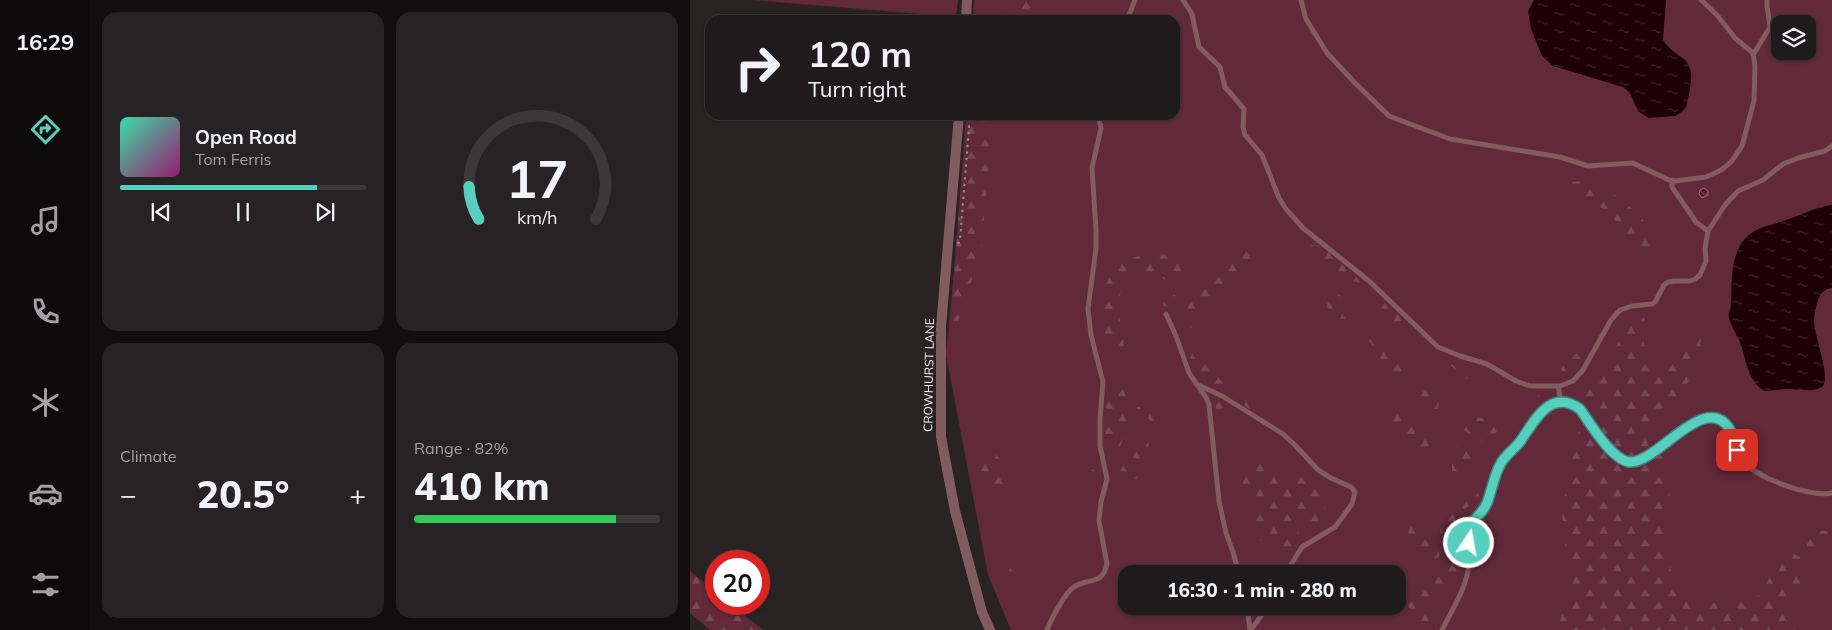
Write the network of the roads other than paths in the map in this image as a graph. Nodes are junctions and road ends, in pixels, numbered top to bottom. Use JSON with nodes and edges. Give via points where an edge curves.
{"nodes":[{"id":1,"x":967,"y":0,"type":"edge"},
{"id":2,"x":1135,"y":0,"type":"edge"},
{"id":3,"x":1183,"y":0,"type":"edge"},
{"id":4,"x":1301,"y":0,"type":"edge"},
{"id":5,"x":1701,"y":0,"type":"edge"},
{"id":6,"x":1767,"y":0,"type":"edge"},
{"id":7,"x":966,"y":15,"type":"edge"},
{"id":8,"x":1129,"y":15,"type":"edge"},
{"id":9,"x":1753,"y":55,"type":"junction"},
{"id":10,"x":958,"y":120,"type":"edge"},
{"id":11,"x":1100,"y":120,"type":"edge"},
{"id":12,"x":1832,"y":146,"type":"edge"},
{"id":13,"x":1672,"y":181,"type":"junction"},
{"id":14,"x":1708,"y":231,"type":"junction"},
{"id":15,"x":1166,"y":314,"type":"dead end"},
{"id":16,"x":1196,"y":384,"type":"junction"},
{"id":17,"x":1558,"y":386,"type":"junction"},
{"id":18,"x":1561,"y":402,"type":"junction"},
{"id":19,"x":1832,"y":493,"type":"edge"},
{"id":20,"x":1237,"y":565,"type":"edge"},
{"id":21,"x":1291,"y":565,"type":"edge"},
{"id":22,"x":1248,"y":615,"type":"edge"},
{"id":23,"x":1262,"y":615,"type":"edge"},
{"id":24,"x":990,"y":630,"type":"edge"},
{"id":25,"x":1047,"y":630,"type":"edge"},
{"id":26,"x":1251,"y":630,"type":"edge"},
{"id":27,"x":1442,"y":630,"type":"edge"}],
"edges":[{"from":1,"to":7,"type":"street"},
{"from":2,"to":8,"type":"lane"},
{"from":3,"to":17,"type":"lane","via":[[1192,14],[1197,43],[1220,67],[1225,87],[1244,109],[1245,135],[1262,155],[1279,198],[1294,219],[1376,287],[1438,347],[1487,364],[1525,385]]},
{"from":4,"to":13,"type":"lane","via":[[1306,19],[1328,53],[1390,116],[1450,139],[1560,157],[1588,166],[1633,163]]},
{"from":5,"to":9,"type":"lane"},
{"from":6,"to":9,"type":"lane","via":[[1770,27]]},
{"from":9,"to":13,"type":"lane","via":[[1756,66],[1754,101],[1738,154],[1726,167],[1713,174]]},
{"from":10,"to":24,"type":"street","name":"CROWHURST LANE","via":[[941,328],[940,437],[955,511],[982,612]]},
{"from":11,"to":25,"type":"lane","via":[[1102,128],[1092,168],[1096,248],[1088,309],[1103,382],[1100,446],[1107,479],[1099,521],[1107,564],[1100,578],[1070,590]]},
{"from":12,"to":14,"type":"lane","via":[[1783,164],[1763,180],[1738,191]]},
{"from":13,"to":14,"type":"lane","via":[[1672,187],[1696,222]]},
{"from":14,"to":17,"type":"lane","via":[[1706,261],[1696,280],[1668,282],[1656,302],[1620,310],[1579,376],[1566,385]]},
{"from":15,"to":16,"type":"lane","via":[[1188,373]]},
{"from":16,"to":20,"type":"lane","via":[[1207,399],[1219,501]]},
{"from":16,"to":21,"type":"lane","via":[[1222,396],[1283,434],[1318,470],[1351,486],[1355,492],[1352,504],[1335,527],[1302,547]]},
{"from":17,"to":18,"type":"lane"},
{"from":18,"to":19,"type":"lane","via":[[1580,409],[1605,443],[1624,460],[1638,461],[1650,456],[1691,425],[1701,420],[1716,419],[1729,428],[1740,458],[1758,472],[1802,491]]},
{"from":18,"to":27,"type":"lane","via":[[1533,419],[1501,463],[1486,506],[1468,532],[1468,572]]},
{"from":22,"to":26,"type":"lane"},
{"from":23,"to":26,"type":"lane"}]}
